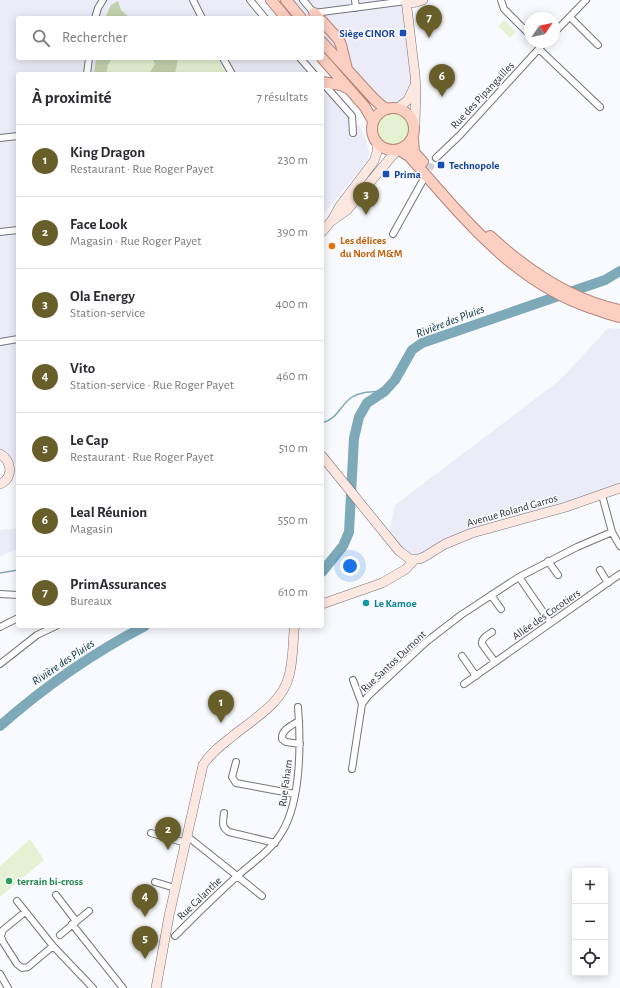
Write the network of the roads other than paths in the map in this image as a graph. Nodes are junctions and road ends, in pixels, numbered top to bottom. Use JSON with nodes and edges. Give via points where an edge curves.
{"nodes":[{"id":1,"x":103,"y":0,"type":"edge"},
{"id":2,"x":193,"y":0,"type":"edge"},
{"id":3,"x":250,"y":0,"type":"edge"},
{"id":4,"x":271,"y":0,"type":"edge"},
{"id":5,"x":286,"y":0,"type":"edge"},
{"id":6,"x":303,"y":0,"type":"edge"},
{"id":7,"x":355,"y":0,"type":"edge"},
{"id":8,"x":406,"y":0,"type":"edge"},
{"id":9,"x":423,"y":0,"type":"edge"},
{"id":10,"x":501,"y":0,"type":"edge"},
{"id":11,"x":586,"y":0,"type":"edge"},
{"id":12,"x":356,"y":8,"type":"junction"},
{"id":13,"x":317,"y":15,"type":"edge"},
{"id":14,"x":96,"y":16,"type":"edge"},
{"id":15,"x":201,"y":16,"type":"edge"},
{"id":16,"x":263,"y":16,"type":"edge"},
{"id":17,"x":284,"y":16,"type":"edge"},
{"id":18,"x":299,"y":16,"type":"edge"},
{"id":19,"x":570,"y":17,"type":"junction"},
{"id":20,"x":324,"y":23,"type":"edge"},
{"id":21,"x":560,"y":27,"type":"edge"},
{"id":22,"x":524,"y":29,"type":"edge"},
{"id":23,"x":324,"y":44,"type":"edge"},
{"id":24,"x":598,"y":44,"type":"dead end"},
{"id":25,"x":538,"y":48,"type":"edge"},
{"id":26,"x":544,"y":48,"type":"edge"},
{"id":27,"x":89,"y":60,"type":"edge"},
{"id":28,"x":224,"y":60,"type":"edge"},
{"id":29,"x":302,"y":60,"type":"edge"},
{"id":30,"x":324,"y":60,"type":"edge"},
{"id":31,"x":347,"y":71,"type":"junction"},
{"id":32,"x":87,"y":72,"type":"edge"},
{"id":33,"x":231,"y":72,"type":"edge"},
{"id":34,"x":312,"y":72,"type":"edge"},
{"id":35,"x":324,"y":82,"type":"edge"},
{"id":36,"x":415,"y":83,"type":"junction"},
{"id":37,"x":324,"y":84,"type":"edge"},
{"id":38,"x":350,"y":90,"type":"junction"},
{"id":39,"x":600,"y":107,"type":"dead end"},
{"id":40,"x":398,"y":108,"type":"junction"},
{"id":41,"x":388,"y":109,"type":"junction"},
{"id":42,"x":373,"y":121,"type":"junction"},
{"id":43,"x":415,"y":124,"type":"junction"},
{"id":44,"x":353,"y":133,"type":"dead end"},
{"id":45,"x":16,"y":136,"type":"edge"},
{"id":46,"x":0,"y":138,"type":"edge"},
{"id":47,"x":413,"y":139,"type":"junction"},
{"id":48,"x":377,"y":143,"type":"junction"},
{"id":49,"x":398,"y":150,"type":"junction"},
{"id":50,"x":436,"y":158,"type":"tunnel mouth"},
{"id":51,"x":422,"y":182,"type":"tunnel mouth"},
{"id":52,"x":332,"y":220,"type":"junction"},
{"id":53,"x":479,"y":229,"type":"junction"},
{"id":54,"x":16,"y":230,"type":"edge"},
{"id":55,"x":324,"y":230,"type":"edge"},
{"id":56,"x":0,"y":232,"type":"edge"},
{"id":57,"x":393,"y":234,"type":"dead end"},
{"id":58,"x":620,"y":310,"type":"edge"},
{"id":59,"x":620,"y":316,"type":"edge"},
{"id":60,"x":16,"y":339,"type":"edge"},
{"id":61,"x":0,"y":342,"type":"edge"},
{"id":62,"x":0,"y":454,"type":"edge"},
{"id":63,"x":324,"y":458,"type":"edge"},
{"id":64,"x":9,"y":462,"type":"junction"},
{"id":65,"x":16,"y":467,"type":"edge"},
{"id":66,"x":16,"y":476,"type":"edge"},
{"id":67,"x":2,"y":484,"type":"edge"},
{"id":68,"x":620,"y":488,"type":"edge"},
{"id":69,"x":602,"y":495,"type":"junction"},
{"id":70,"x":612,"y":532,"type":"junction"},
{"id":71,"x":620,"y":546,"type":"edge"},
{"id":72,"x":402,"y":554,"type":"junction"},
{"id":73,"x":414,"y":560,"type":"junction"},
{"id":74,"x":548,"y":561,"type":"junction"},
{"id":75,"x":600,"y":570,"type":"dead end"},
{"id":76,"x":396,"y":574,"type":"junction"},
{"id":77,"x":620,"y":574,"type":"edge"},
{"id":78,"x":558,"y":575,"type":"dead end"},
{"id":79,"x":519,"y":577,"type":"junction"},
{"id":80,"x":608,"y":583,"type":"junction"},
{"id":81,"x":0,"y":594,"type":"edge"},
{"id":82,"x":16,"y":595,"type":"edge"},
{"id":83,"x":491,"y":595,"type":"junction"},
{"id":84,"x":324,"y":603,"type":"edge"},
{"id":85,"x":501,"y":609,"type":"dead end"},
{"id":86,"x":16,"y":619,"type":"edge"},
{"id":87,"x":550,"y":622,"type":"junction"},
{"id":88,"x":0,"y":627,"type":"edge"},
{"id":89,"x":52,"y":628,"type":"edge"},
{"id":90,"x":294,"y":628,"type":"edge"},
{"id":91,"x":492,"y":632,"type":"dead end"},
{"id":92,"x":462,"y":656,"type":"dead end"},
{"id":93,"x":495,"y":662,"type":"junction"},
{"id":94,"x":0,"y":664,"type":"edge"},
{"id":95,"x":476,"y":676,"type":"junction"},
{"id":96,"x":353,"y":680,"type":"dead end"},
{"id":97,"x":464,"y":684,"type":"dead end"},
{"id":98,"x":362,"y":704,"type":"junction"},
{"id":99,"x":298,"y":707,"type":"dead end"},
{"id":100,"x":299,"y":721,"type":"junction"},
{"id":101,"x":300,"y":744,"type":"junction"},
{"id":102,"x":236,"y":762,"type":"dead end"},
{"id":103,"x":352,"y":769,"type":"dead end"},
{"id":104,"x":295,"y":794,"type":"junction"},
{"id":105,"x":224,"y":813,"type":"dead end"},
{"id":106,"x":151,"y":833,"type":"dead end"},
{"id":107,"x":186,"y":839,"type":"junction"},
{"id":108,"x":274,"y":843,"type":"junction"},
{"id":109,"x":238,"y":876,"type":"junction"},
{"id":110,"x":155,"y":882,"type":"dead end"},
{"id":111,"x":175,"y":888,"type":"junction"},
{"id":112,"x":56,"y":896,"type":"dead end"},
{"id":113,"x":262,"y":896,"type":"dead end"},
{"id":114,"x":17,"y":901,"type":"dead end"},
{"id":115,"x":89,"y":911,"type":"dead end"},
{"id":116,"x":25,"y":912,"type":"junction"},
{"id":117,"x":74,"y":923,"type":"junction"},
{"id":118,"x":60,"y":934,"type":"dead end"},
{"id":119,"x":175,"y":936,"type":"dead end"},
{"id":120,"x":53,"y":946,"type":"junction"},
{"id":121,"x":0,"y":974,"type":"edge"},
{"id":122,"x":8,"y":988,"type":"edge"},
{"id":123,"x":93,"y":988,"type":"edge"},
{"id":124,"x":123,"y":988,"type":"edge"},
{"id":125,"x":156,"y":988,"type":"edge"}],
"edges":[{"from":1,"to":14,"type":"street"},
{"from":2,"to":15,"type":"street"},
{"from":3,"to":16,"type":"street"},
{"from":4,"to":17,"type":"main road"},
{"from":5,"to":18,"type":"main road"},
{"from":6,"to":13,"type":"street"},
{"from":7,"to":12,"type":"street"},
{"from":8,"to":9,"type":"main road","via":[[410,3]]},
{"from":8,"to":12,"type":"street"},
{"from":8,"to":36,"type":"main road"},
{"from":10,"to":22,"type":"street","via":[[504,9]]},
{"from":11,"to":19,"type":"street"},
{"from":12,"to":13,"type":"street"},
{"from":19,"to":21,"type":"street"},
{"from":19,"to":24,"type":"street"},
{"from":20,"to":31,"type":"main road","via":[[339,40]]},
{"from":23,"to":31,"type":"main road"},
{"from":25,"to":50,"type":"street","name":"Rue des Pipangailles"},
{"from":26,"to":39,"type":"street"},
{"from":27,"to":32,"type":"street"},
{"from":28,"to":33,"type":"street"},
{"from":29,"to":34,"type":"street"},
{"from":30,"to":38,"type":"main road"},
{"from":31,"to":41,"type":"main road","via":[[382,107]]},
{"from":35,"to":38,"type":"main road","via":[[341,85]]},
{"from":36,"to":40,"type":"main road","via":[[408,100]]},
{"from":36,"to":43,"type":"main road"},
{"from":37,"to":44,"type":"street","via":[[352,116]]},
{"from":38,"to":42,"type":"main road"},
{"from":40,"to":41,"type":"main road"},
{"from":40,"to":43,"type":"main road","via":[[406,111]]},
{"from":41,"to":42,"type":"main road","via":[[378,114]]},
{"from":42,"to":48,"type":"main road","via":[[373,134]]},
{"from":43,"to":47,"type":"main road"},
{"from":45,"to":46,"type":"street"},
{"from":47,"to":49,"type":"main road"},
{"from":47,"to":53,"type":"main road","via":[[414,152]]},
{"from":48,"to":49,"type":"main road","via":[[384,148]]},
{"from":48,"to":52,"type":"main road","via":[[374,161]]},
{"from":49,"to":52,"type":"main road","via":[[346,210]]},
{"from":49,"to":53,"type":"main road","via":[[409,156]]},
{"from":51,"to":57,"type":"street"},
{"from":52,"to":55,"type":"main road"},
{"from":53,"to":58,"type":"main road","via":[[520,262],[557,286]]},
{"from":53,"to":59,"type":"main road","via":[[515,267],[552,292]]},
{"from":54,"to":56,"type":"street"},
{"from":60,"to":61,"type":"street"},
{"from":62,"to":64,"type":"main road"},
{"from":63,"to":72,"type":"main road"},
{"from":64,"to":65,"type":"main road"},
{"from":64,"to":67,"type":"main road","via":[[10,475]]},
{"from":66,"to":67,"type":"main road"},
{"from":68,"to":69,"type":"main road","name":"Avenue Roland Garros"},
{"from":69,"to":70,"type":"street"},
{"from":69,"to":73,"type":"main road","name":"Avenue Roland Garros","via":[[472,533]]},
{"from":70,"to":71,"type":"street"},
{"from":70,"to":74,"type":"street","name":"Rue Santos Dumont"},
{"from":72,"to":73,"type":"main road"},
{"from":72,"to":76,"type":"main road","via":[[403,564]]},
{"from":73,"to":76,"type":"main road","name":"Avenue Roland Garros","via":[[409,567]]},
{"from":74,"to":78,"type":"street"},
{"from":74,"to":79,"type":"street","name":"Rue Santos Dumont"},
{"from":75,"to":80,"type":"street"},
{"from":76,"to":84,"type":"main road","name":"Avenue Roland Garros","via":[[370,588]]},
{"from":77,"to":80,"type":"street","name":"Allée des Cocotiers"},
{"from":79,"to":83,"type":"street","name":"Rue Santos Dumont"},
{"from":79,"to":87,"type":"street"},
{"from":80,"to":87,"type":"street","name":"Allée des Cocotiers"},
{"from":81,"to":82,"type":"street"},
{"from":83,"to":85,"type":"street"},
{"from":83,"to":98,"type":"street","name":"Rue Santos Dumont","via":[[426,642]]},
{"from":86,"to":88,"type":"street"},
{"from":87,"to":93,"type":"street","name":"Allée des Cocotiers"},
{"from":89,"to":94,"type":"street","via":[[37,635]]},
{"from":90,"to":107,"type":"main road","via":[[289,676],[277,700],[206,760]]},
{"from":91,"to":93,"type":"street","via":[[483,639],[482,644]]},
{"from":92,"to":95,"type":"street"},
{"from":93,"to":95,"type":"street","name":"Allée des Cocotiers"},
{"from":95,"to":97,"type":"street","name":"Allée des Cocotiers"},
{"from":96,"to":98,"type":"street"},
{"from":98,"to":103,"type":"street","name":"Rue Santos Dumont"},
{"from":99,"to":100,"type":"street","name":"Rue Faham"},
{"from":100,"to":101,"type":"street","name":"Rue Faham"},
{"from":100,"to":101,"type":"street","via":[[284,731],[282,739]]},
{"from":101,"to":104,"type":"street","name":"Rue Faham"},
{"from":102,"to":104,"type":"street","via":[[232,777],[236,783]]},
{"from":104,"to":108,"type":"street","name":"Rue Faham","via":[[289,819]]},
{"from":105,"to":108,"type":"street","via":[[222,824],[229,832]]},
{"from":106,"to":107,"type":"street"},
{"from":107,"to":109,"type":"street"},
{"from":107,"to":111,"type":"main road"},
{"from":108,"to":109,"type":"street","name":"Rue Faham"},
{"from":109,"to":113,"type":"street"},
{"from":109,"to":119,"type":"street","name":"Rue Calanthe"},
{"from":110,"to":111,"type":"street"},
{"from":111,"to":125,"type":"main road"},
{"from":112,"to":117,"type":"street"},
{"from":114,"to":116,"type":"street"},
{"from":115,"to":117,"type":"street"},
{"from":116,"to":120,"type":"street"},
{"from":116,"to":120,"type":"street","via":[[3,930],[1,936],[20,967],[28,967]]},
{"from":117,"to":118,"type":"street"},
{"from":117,"to":124,"type":"street"},
{"from":120,"to":123,"type":"street"},
{"from":121,"to":122,"type":"street"}]}
